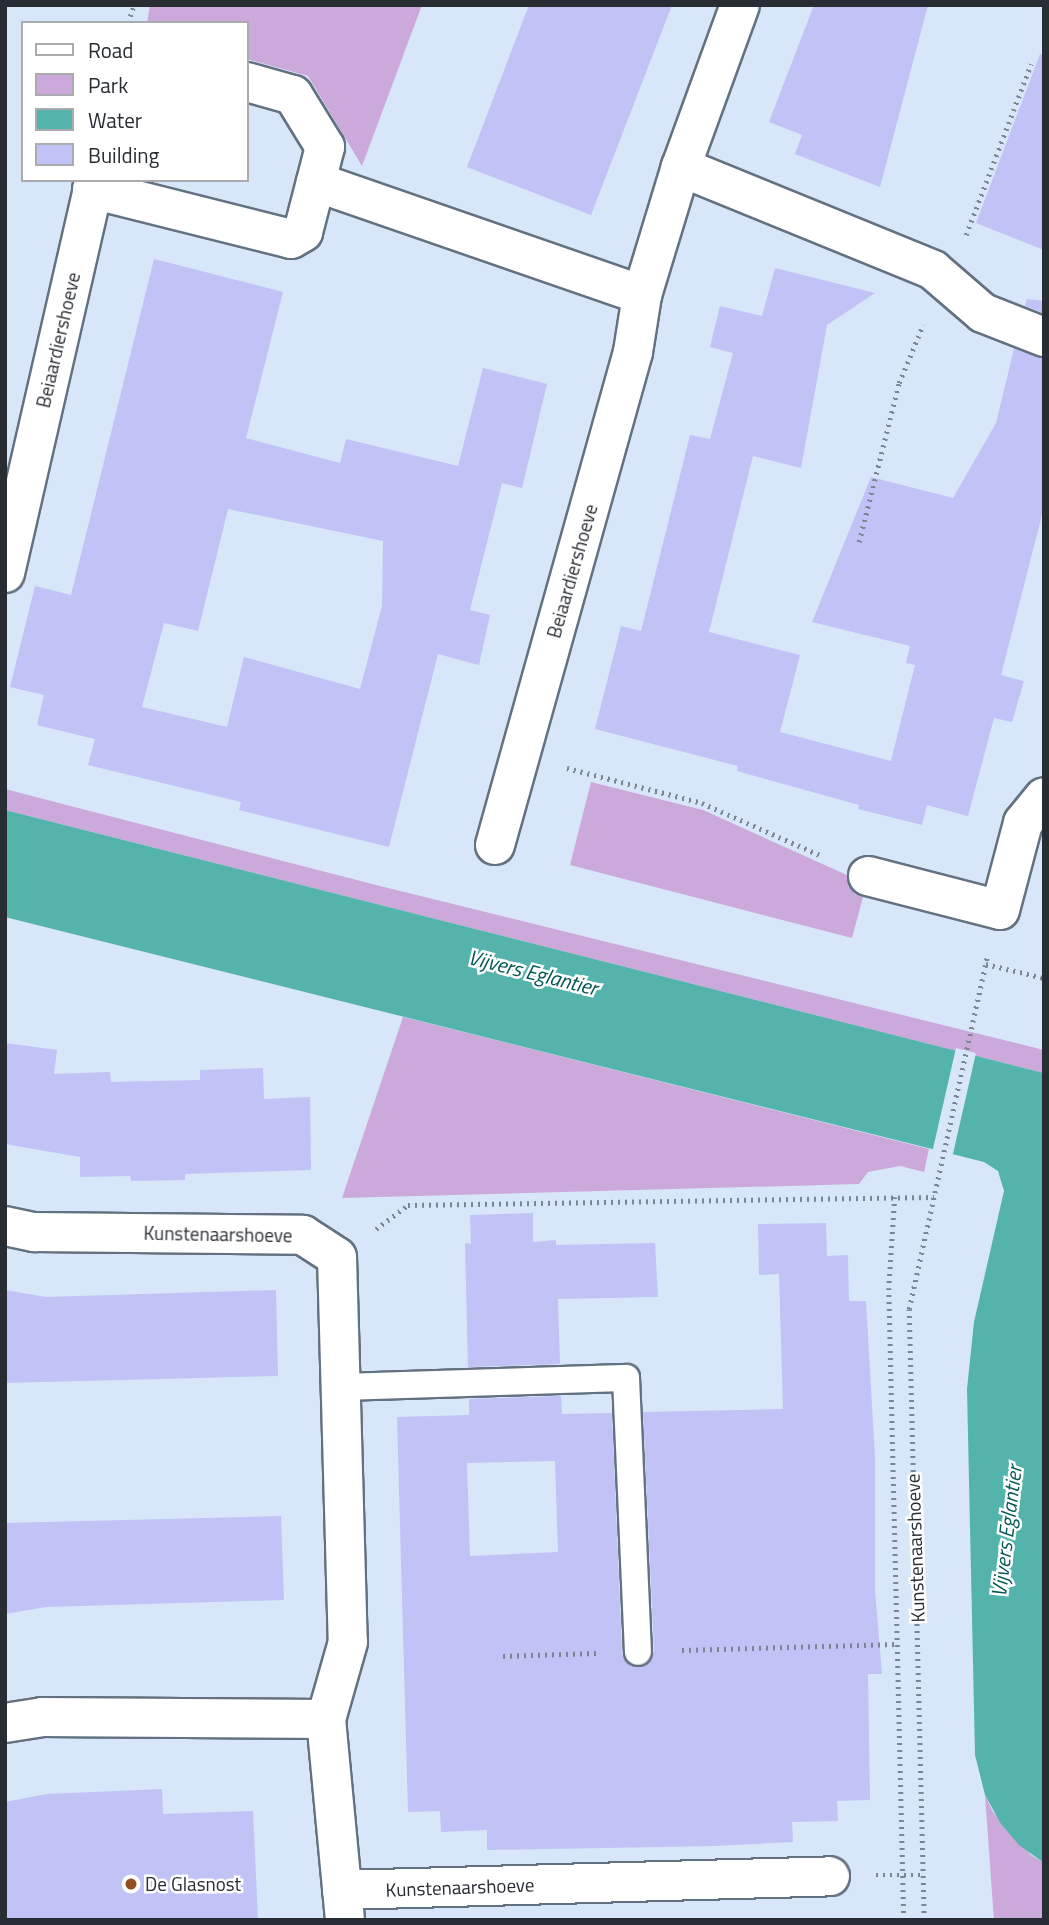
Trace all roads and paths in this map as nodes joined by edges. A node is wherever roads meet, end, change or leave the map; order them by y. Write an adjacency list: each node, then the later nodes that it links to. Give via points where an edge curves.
1 (740, 5): 3 (street, Beiaardiershoeve)
2 (248, 82): 4 (street, Beiaardiershoeve, via 293,95 325,147)
3 (681, 167): 6 (street, Beiaardiershoeve); 7 (street, via 933,270 983,313)
4 (316, 182): 5 (street, Beiaardiershoeve, via 303,232 291,239); 6 (street)
5 (93, 185): 8 (street, Beiaardiershoeve)
6 (642, 295): 9 (street, Beiaardiershoeve, via 633,352)
7 (1044, 337)
8 (5, 573)
9 (521, 757): 11 (street, Beiaardiershoeve); 12 (path, via 702,803)
10 (1044, 797): 12 (street, via 1023,823 1000,909)
11 (495, 845)
12 (868, 876)
13 (986, 964): 15 (path)
14 (984, 972): 17 (path, Kunstenaarshoeve)
15 (1044, 978)
16 (895, 1197): 17 (path); 19 (path, via 408,1205); 21 (path, via 889,1288)
17 (934, 1197): 29 (path, Kunstenaarshoeve, via 909,1309)
18 (5, 1226): 19 (street, Kunstenaarshoeve, via 34,1232 303,1235)
19 (337, 1257): 20 (street, Kunstenaarshoeve)
20 (340, 1387): 22 (lane, via 626,1378); 24 (street, Kunstenaarshoeve, via 348,1642)
21 (898, 1644): 22 (path); 28 (path)
22 (638, 1652): 23 (path)
23 (503, 1656)
24 (327, 1719): 25 (street, via 42,1717); 27 (street, Kunstenaarshoeve)
25 (5, 1723)
26 (830, 1876): 27 (street, Kunstenaarshoeve)
27 (343, 1905)
28 (904, 1920)
29 (925, 1920)

